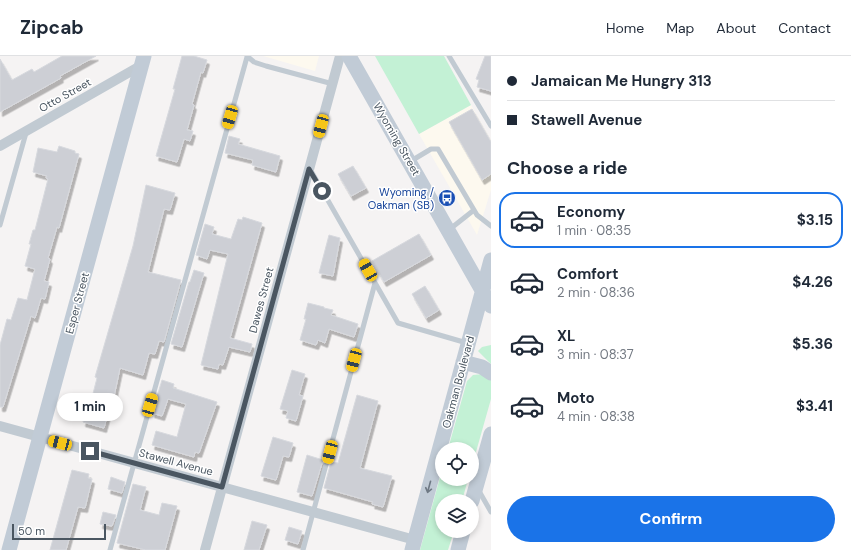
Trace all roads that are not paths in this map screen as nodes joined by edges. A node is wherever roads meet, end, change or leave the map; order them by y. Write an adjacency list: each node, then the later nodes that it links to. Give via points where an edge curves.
1 (247, 56): 6 (lane, via 254,62 266,66); 26 (lane)
2 (340, 56): 6 (street, Dawes Street)
3 (350, 56): 10 (street, Wyoming Street)
4 (449, 56): 7 (lane)
5 (143, 60): 8 (street, Otto Street); 25 (street, Esper Street)
6 (333, 84): 11 (street, Dawes Street)
7 (491, 126)
8 (26, 130): 9 (street, Otto Street); 13 (lane)
9 (0, 146)
10 (409, 162): 12 (lane, via 431,149 438,149); 15 (street, Wyoming Street)
11 (309, 169): 17 (lane); 29 (street, Dawes Street)
12 (474, 210): 14 (lane); 15 (lane)
13 (0, 225)
14 (491, 226)
15 (448, 231): 18 (street, Wyoming Street)
16 (491, 260): 18 (street, Oakman Boulevard)
17 (375, 283): 20 (lane, via 398,323); 31 (lane)
18 (483, 291): 19 (street, Wyoming Street); 20 (street, Oakman Boulevard)
19 (491, 306)
20 (468, 343): 21 (street, Oakman Boulevard)
21 (463, 362): 22 (street, via 482,367); 34 (street, Oakman Boulevard, one-way to 34)
22 (491, 373)
23 (0, 426): 25 (street, Stawell Avenue)
24 (491, 434): 27 (street)
25 (40, 437): 26 (street, Stawell Avenue); 35 (street, Esper Street)
26 (134, 463): 29 (street, Stawell Avenue); 36 (lane)
27 (479, 476)
28 (476, 486): 30 (street); 32 (lane)
29 (222, 487): 31 (street, Stawell Avenue); 37 (street, Dawes Street)
30 (474, 494)
31 (314, 512): 34 (street, Stawell Avenue); 38 (lane)
32 (491, 512)
33 (461, 538): 39 (street)
34 (414, 545)
35 (9, 550)
36 (110, 550)
37 (205, 550)
38 (303, 550)
39 (458, 550)

